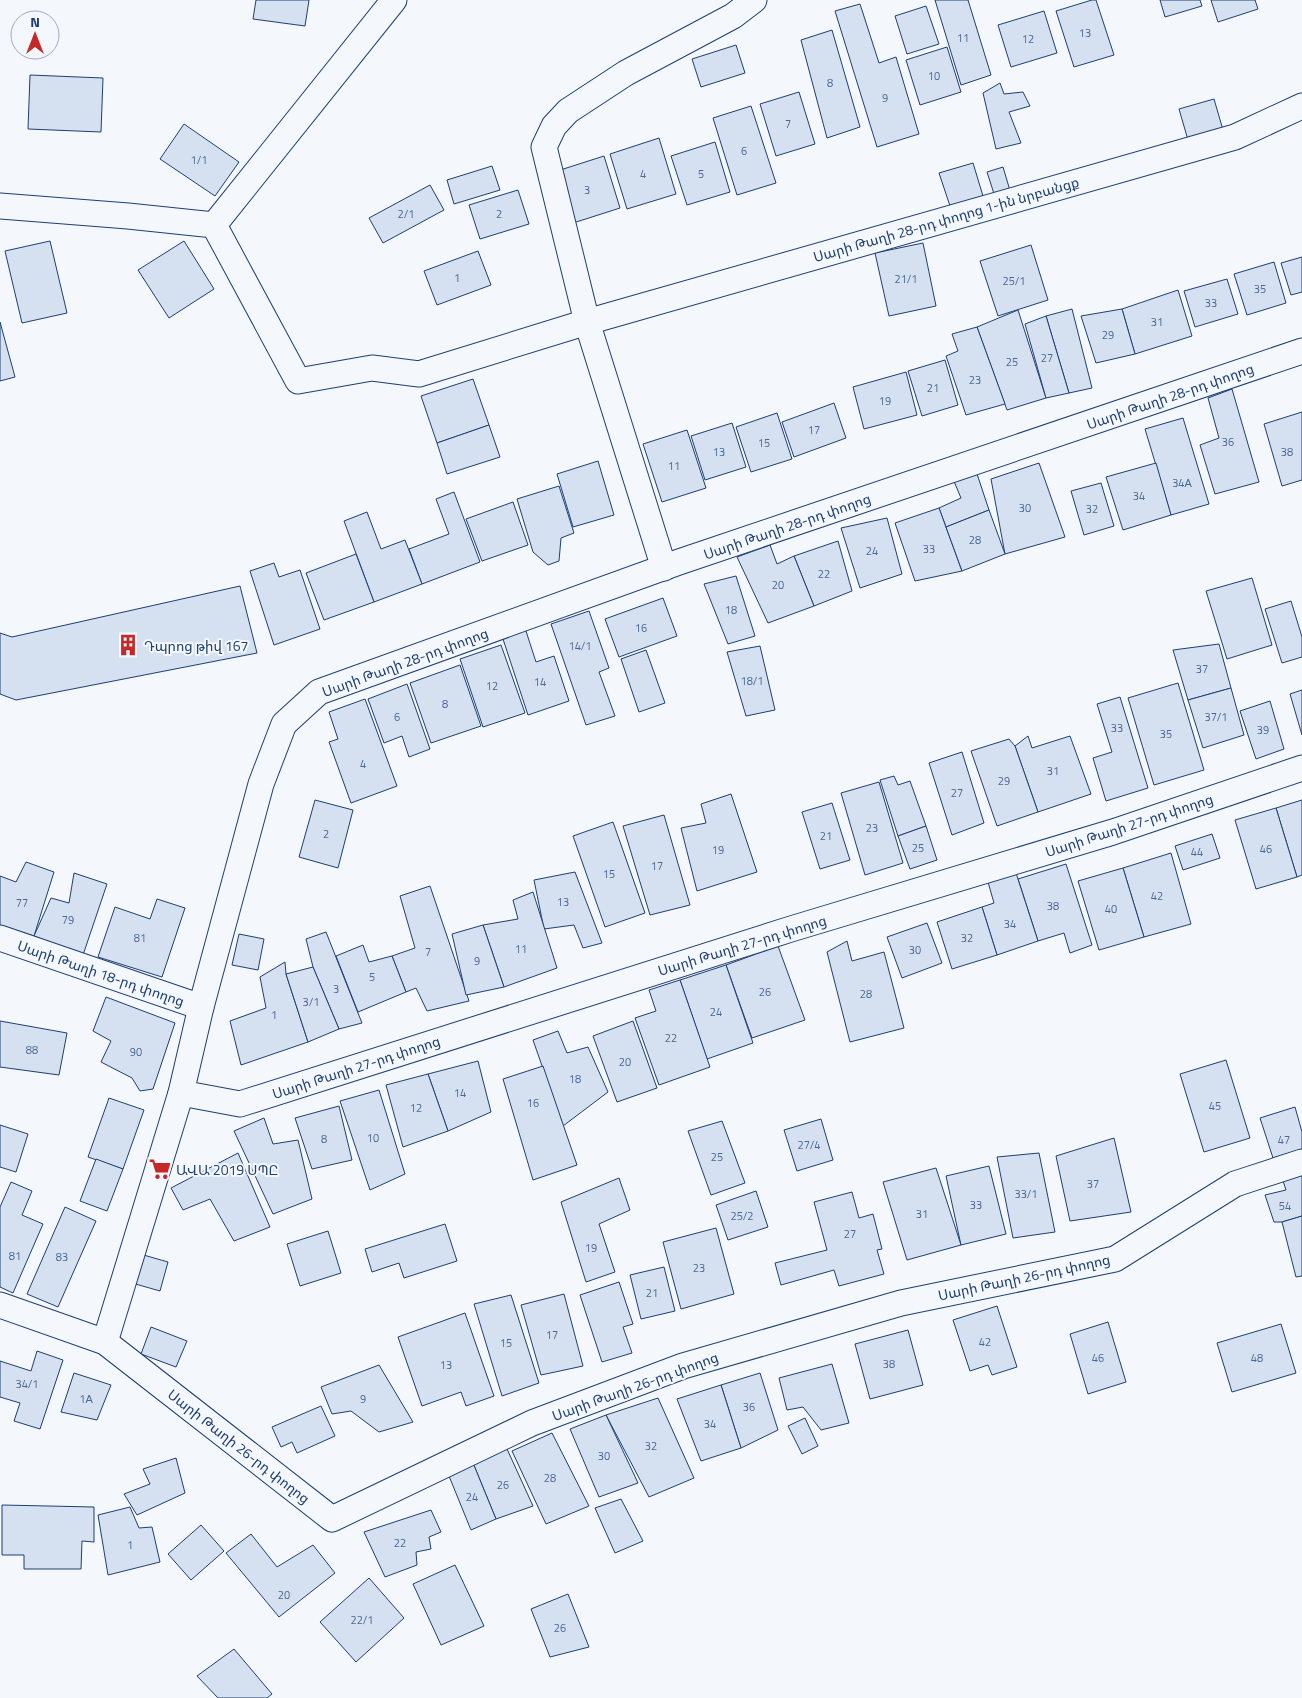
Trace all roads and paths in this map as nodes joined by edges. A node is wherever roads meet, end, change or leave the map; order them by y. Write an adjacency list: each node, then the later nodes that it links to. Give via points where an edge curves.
1 (394, 0): 5 (street)
2 (754, 0): 6 (street, via 733,16 626,73 568,111 554,126 544,147)
3 (1302, 106): 6 (street, Սարի Թաղի 28-րդ փողոց 1-ին նրբանցք, via 1235,137)
4 (0, 206): 5 (street)
5 (214, 225): 6 (street, Սարի Թաղի 28-րդ փողոց 1-ին նրբանցք, via 298,381 372,368 419,374)
6 (587, 322): 8 (street)
7 (1302, 351): 8 (street, Սարի Թաղի 28-րդ փողոց)
8 (664, 568): 11 (street, Սարի Թաղի 28-րդ փողոց, via 319,692 284,724 261,784)
9 (1302, 768): 12 (street, Սարի Թաղի 27-րդ փողոց, via 1113,832 791,929 240,1104)
10 (0, 938): 11 (street, Սարի Թաղի 18-րդ փողոց)
11 (201, 1007): 12 (street)
12 (181, 1092): 15 (street)
13 (1302, 1162): 15 (street, Սարի Թաղի 26-րդ փողոց, via 1235,1184 1115,1259 901,1303 683,1366 532,1423 332,1520)
14 (0, 1305): 15 (street)
15 (105, 1342)

